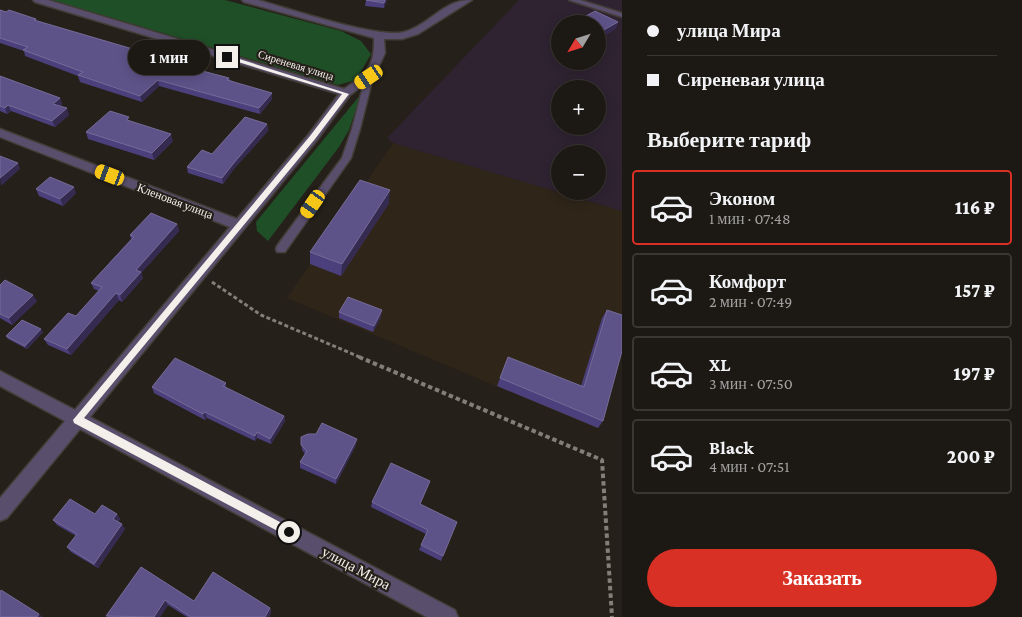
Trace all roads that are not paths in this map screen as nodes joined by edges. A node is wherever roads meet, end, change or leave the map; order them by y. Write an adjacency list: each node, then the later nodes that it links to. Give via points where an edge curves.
1 (38, 0): 8 (street, Сиреневая улица)
2 (247, 0): 6 (street)
3 (467, 0): 6 (street, via 414,32 402,36)
4 (572, 0): 5 (lane)
5 (622, 15)
6 (379, 36): 7 (street, via 380,53)
7 (369, 77): 8 (street); 11 (lane, via 346,158)
8 (346, 94): 10 (street)
9 (0, 133): 10 (street, Кленовая улица)
10 (238, 225): 13 (street)
11 (281, 249)
12 (0, 378): 13 (street, улица Мира)
13 (77, 420): 14 (street); 15 (street, улица Мира)
14 (0, 512)
15 (448, 617)

